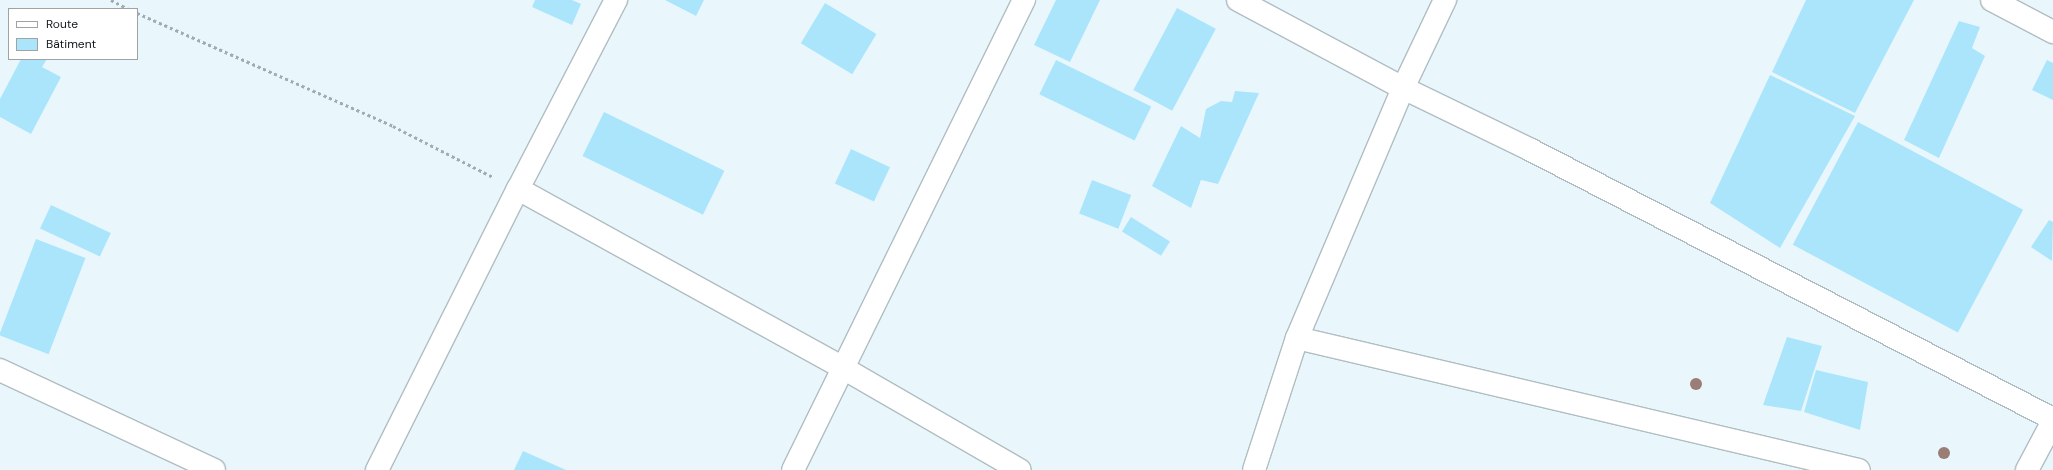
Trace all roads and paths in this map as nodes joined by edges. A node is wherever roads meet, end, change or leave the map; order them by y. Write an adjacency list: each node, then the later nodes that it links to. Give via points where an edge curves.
1 (111, 0): 7 (path)
2 (616, 0): 11 (street)
3 (1024, 0): 13 (street)
4 (1238, 0): 10 (street)
5 (1445, 0): 10 (street)
6 (1992, 0): 9 (street)
7 (127, 8)
8 (138, 13): 11 (path, via 393,126)
9 (2053, 32)
10 (1403, 88): 12 (street); 15 (street, via 1530,150)
11 (518, 189): 13 (street); 18 (street)
12 (1297, 338): 20 (street); 21 (street)
13 (843, 368): 16 (street); 19 (street)
14 (0, 370): 17 (street)
15 (2053, 420): 22 (street)
16 (1008, 468)
17 (214, 470)
18 (377, 470)
19 (793, 470)
20 (1254, 470)
21 (1859, 470)
22 (2027, 470)

